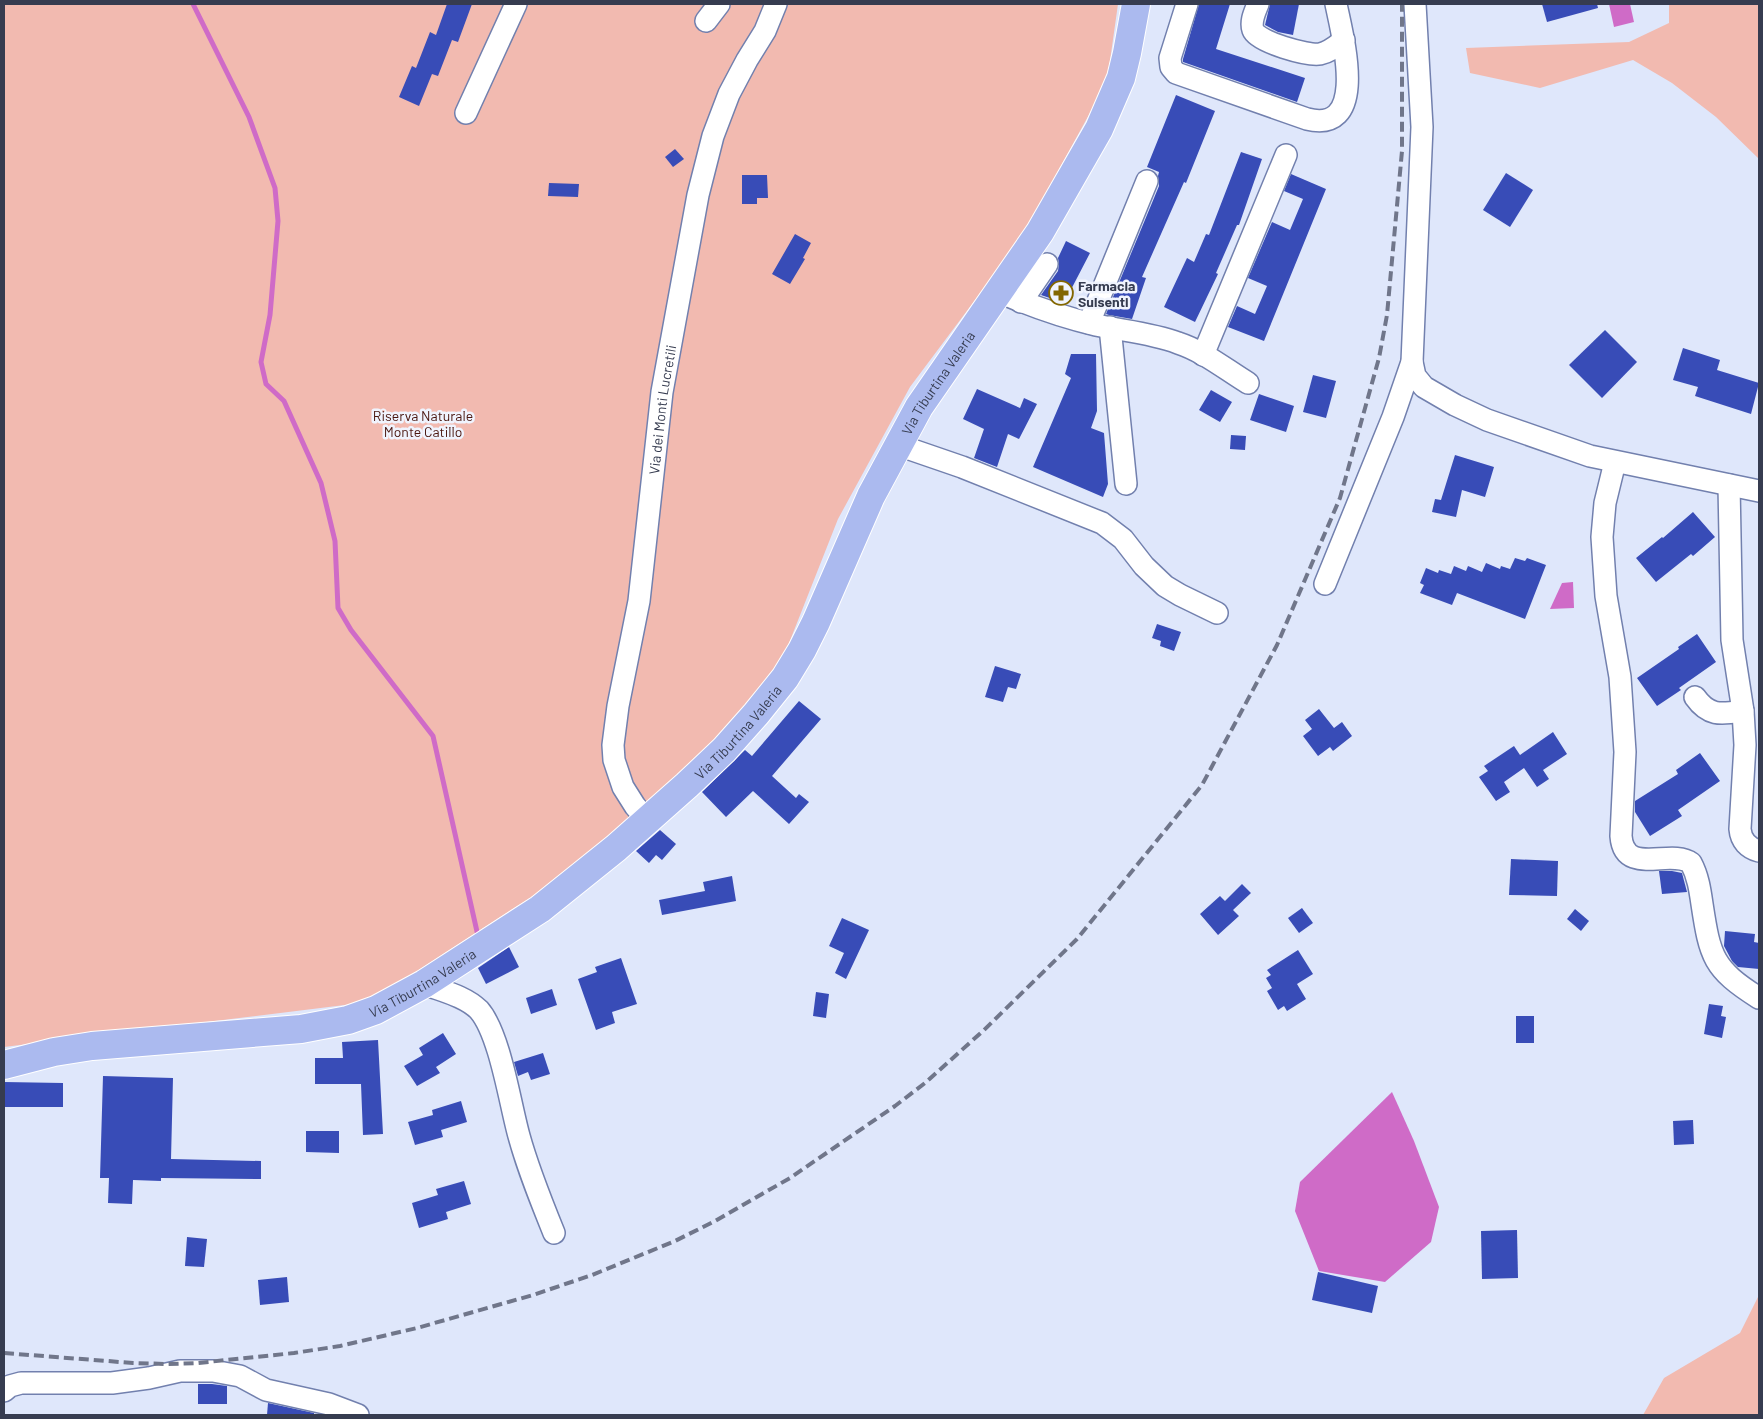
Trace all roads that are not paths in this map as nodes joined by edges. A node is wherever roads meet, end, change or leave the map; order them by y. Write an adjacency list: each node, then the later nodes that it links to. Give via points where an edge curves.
1 (516, 4): 11 (street)
2 (720, 4): 9 (street)
3 (776, 4): 31 (street, Via dei Monti Lucretili, via 765,31 729,94 713,136 696,205 662,392 638,606 613,745 614,760 624,787)
4 (1136, 4): 15 (main road, Via Tiburtina Valeria, via 1121,78 1104,118 1040,232)
5 (1187, 4): 10 (street, via 1170,58 1176,74 1313,120 1330,119 1342,105 1348,81)
6 (1258, 4): 10 (street, via 1252,27 1264,40 1318,54)
7 (1336, 4): 10 (street)
8 (1415, 4): 19 (street, via 1422,127)
9 (706, 21)
10 (1344, 40)
11 (466, 113)
12 (1286, 155): 18 (street)
13 (1147, 182): 16 (street)
14 (1047, 264): 15 (street)
15 (1010, 297): 16 (street); 21 (main road, Via Tiburtina Valeria, via 919,407)
16 (1089, 323): 17 (street)
17 (1110, 328): 18 (street, via 1166,338); 23 (street)
18 (1203, 355): 20 (street)
19 (1412, 362): 22 (street, via 1415,376 1421,384 1461,408 1576,452); 26 (street)
20 (1248, 382)
21 (898, 445): 27 (street, via 1102,523 1123,539 1165,586); 31 (main road, Via Tiburtina Valeria, via 861,517 810,635 785,678 736,736)
22 (1615, 462): 24 (street); 34 (street, via 1605,503 1602,537 1606,596 1620,677 1625,752 1622,846 1633,857 1683,859 1691,863 1714,955 1723,971)
23 (1126, 484)
24 (1729, 485): 25 (street); 29 (street, via 1732,640)
25 (1759, 491)
26 (1325, 584)
27 (1217, 614)
28 (1695, 698): 29 (street, via 1710,712)
29 (1743, 711): 30 (street)
30 (1752, 741): 32 (street, via 1741,834 1746,844)
31 (648, 821): 33 (main road, Via Tiburtina Valeria, via 540,909)
32 (1759, 852)
33 (424, 984): 35 (main road, Via Tiburtina Valeria, via 376,1010 332,1024 270,1033 100,1045 54,1052); 36 (street, via 465,1000 484,1017 498,1051 525,1157)
34 (1759, 998)
35 (4, 1066)
36 (554, 1233)
37 (4, 1391): 38 (street, via 16,1384 112,1383 204,1370 240,1376 266,1390 329,1404)
38 (358, 1415)

